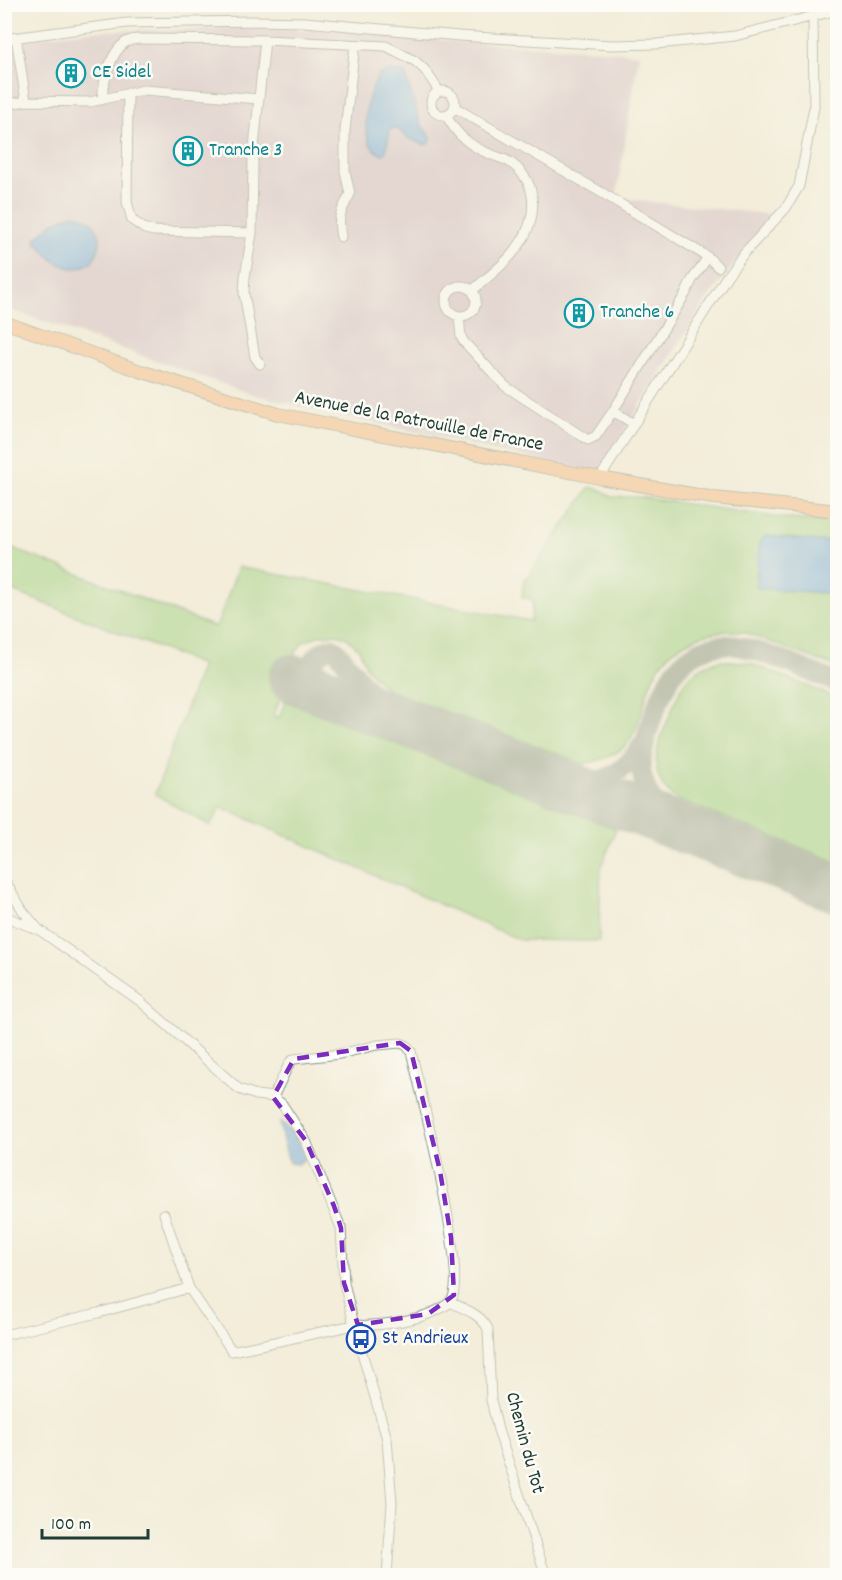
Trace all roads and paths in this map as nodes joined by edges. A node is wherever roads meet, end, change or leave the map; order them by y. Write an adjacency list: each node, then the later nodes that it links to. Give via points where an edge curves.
1 (837, 10): 2 (street)
2 (813, 16): 3 (street, via 735,36 657,44 600,44 246,21 127,23); 24 (street, via 814,107 796,194 727,276)
3 (16, 38): 4 (street); 11 (street)
4 (4, 39)
5 (265, 40): 6 (street); 9 (street); 10 (street, via 131,40 114,56)
6 (355, 45): 7 (street, via 386,46 404,54 425,70); 16 (street, via 345,130 345,171 350,194 339,214)
7 (439, 91): 13 (street, via 450,93); 14 (street, via 431,105 436,113)
8 (128, 93): 9 (street, via 144,90); 10 (street); 15 (street, via 127,202 132,220 154,231)
9 (259, 99): 15 (street)
10 (102, 100): 11 (street)
11 (26, 101): 12 (street)
12 (4, 105)
13 (454, 106): 14 (street); 17 (street)
14 (446, 115): 19 (street, via 462,139 516,167 529,184 534,203 527,229 513,254)
15 (252, 233): 22 (street, via 244,293 255,357)
16 (341, 237)
17 (708, 257): 18 (street); 23 (street)
18 (718, 267)
19 (472, 291): 20 (street, via 475,308); 20 (street, via 458,287 448,296 448,309)
20 (459, 316): 23 (street, via 464,342 505,386 584,438 596,436)
21 (4, 322): 25 (main road, Avenue de la Patrouille de France, via 140,371 278,414)
22 (260, 364)
23 (613, 411): 24 (street)
24 (634, 424): 25 (street)
25 (600, 478): 26 (main road, Avenue de la Patrouille de France, via 714,498)
26 (837, 511)
27 (4, 879): 29 (street)
28 (4, 916): 29 (street)
29 (39, 929): 30 (street, via 140,1001 239,1089)
30 (273, 1097): 33 (street, via 294,1059 399,1042 406,1045 411,1051 437,1160 451,1238 456,1283); 34 (street, via 306,1141 334,1206 341,1227 344,1283)
31 (164, 1214): 32 (street)
32 (189, 1288): 34 (street, via 232,1351); 35 (street)
33 (450, 1302): 34 (street, via 400,1322); 37 (street, Chemin du Tot, via 484,1321 488,1329 491,1400 498,1430)
34 (354, 1325): 36 (street, via 387,1439 392,1503)
35 (4, 1335)
36 (387, 1575)
37 (546, 1575)

